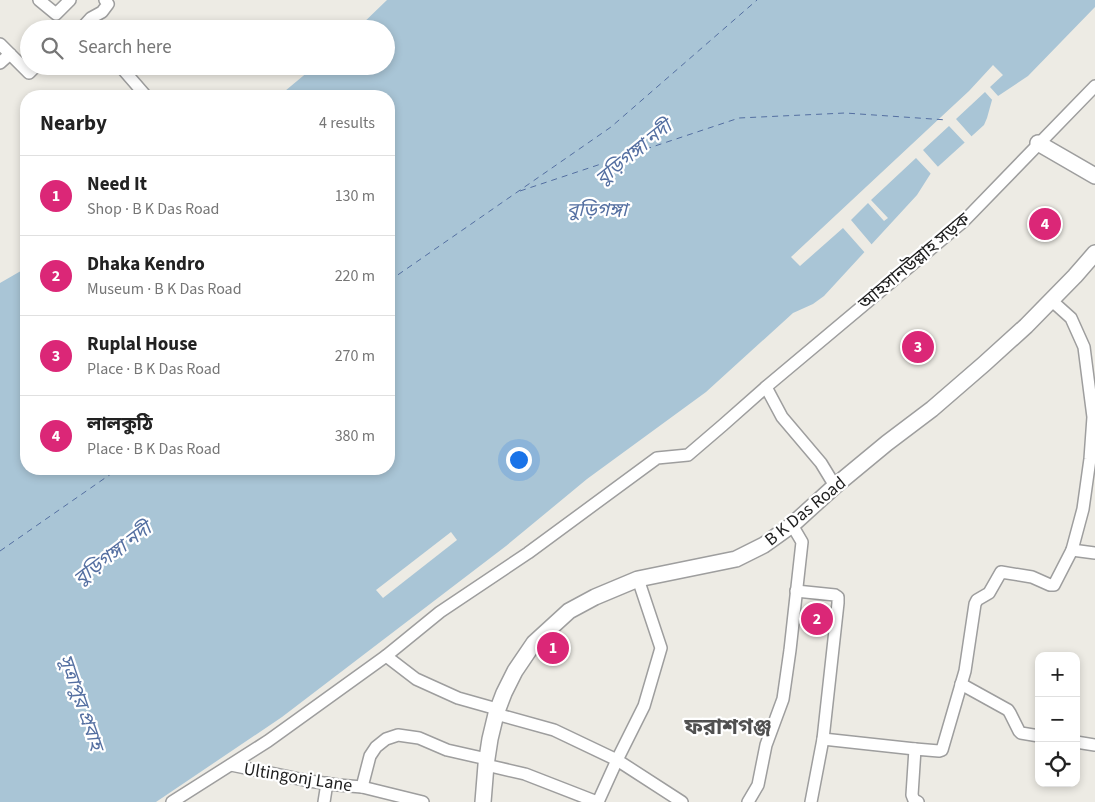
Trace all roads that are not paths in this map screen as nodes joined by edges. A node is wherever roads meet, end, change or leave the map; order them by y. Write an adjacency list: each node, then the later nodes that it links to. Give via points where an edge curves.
1 (39, 0): 2 (street, via 56,14)
2 (70, 0)
3 (105, 0): 4 (street, via 108,4 102,12)
4 (90, 20)
5 (0, 44): 6 (street)
6 (10, 54): 7 (street); 8 (street)
7 (20, 61)
8 (0, 63)
9 (125, 75): 11 (street)
10 (1095, 86): 12 (street, আহসানউল্লাহ সড়ক)
11 (140, 90)
12 (1038, 143): 13 (street); 16 (street, আহসানউল্লাহ সড়ক, via 964,221)
13 (1095, 176)
14 (1095, 253): 15 (street, B K Das Road)
15 (1051, 300): 17 (street, via 1071,318 1084,347); 18 (street, B K Das Road, via 932,409)
16 (766, 386): 18 (street, via 782,417 821,463); 24 (street, আহসানউল্লাহ সড়ক, via 688,455 657,458 528,553 440,612)
17 (1094, 417): 20 (street, via 1087,486)
18 (835, 486): 19 (street, B K Das Road)
19 (792, 525): 22 (street, B K Das Road, via 736,560); 23 (street, via 802,542)
20 (1072, 550): 21 (street); 25 (street, via 1054,585 1032,577 1001,572 989,593 977,600)
21 (1095, 553)
22 (638, 579): 26 (street, B K Das Road, via 570,611 534,643 515,671); 32 (street, via 661,648 644,706)
23 (796, 591): 28 (street, via 838,597); 43 (street, via 784,699 766,745 758,785)
24 (386, 656): 26 (street, via 416,679); 34 (street, আহসানউল্লাহ সড়ক)
25 (961, 684): 27 (street, via 1008,710 1021,733); 31 (street, via 942,750)
26 (496, 712): 32 (street, via 554,730); 33 (street, B K Das Road)
27 (1035, 735)
28 (823, 738): 31 (street); 44 (street)
29 (1080, 743): 30 (street)
30 (1095, 745)
31 (915, 749): 45 (street, via 912,795)
32 (617, 760): 41 (street); 42 (street)
33 (487, 762): 36 (street, via 419,738 398,735 376,747 370,756); 40 (street, B K Das Road); 41 (street)
34 (231, 766): 35 (street, Ultingonj Lane); 37 (street, আহসানউল্লাহ সড়ক)
35 (327, 783): 36 (street, Ultingonj Lane); 38 (street)
36 (362, 787): 39 (street, Ultingonj Lane)
37 (172, 802)
38 (324, 802)
39 (424, 802)
40 (483, 802)
41 (597, 802)
42 (682, 802)
43 (748, 802)
44 (811, 802)
45 (918, 802)

